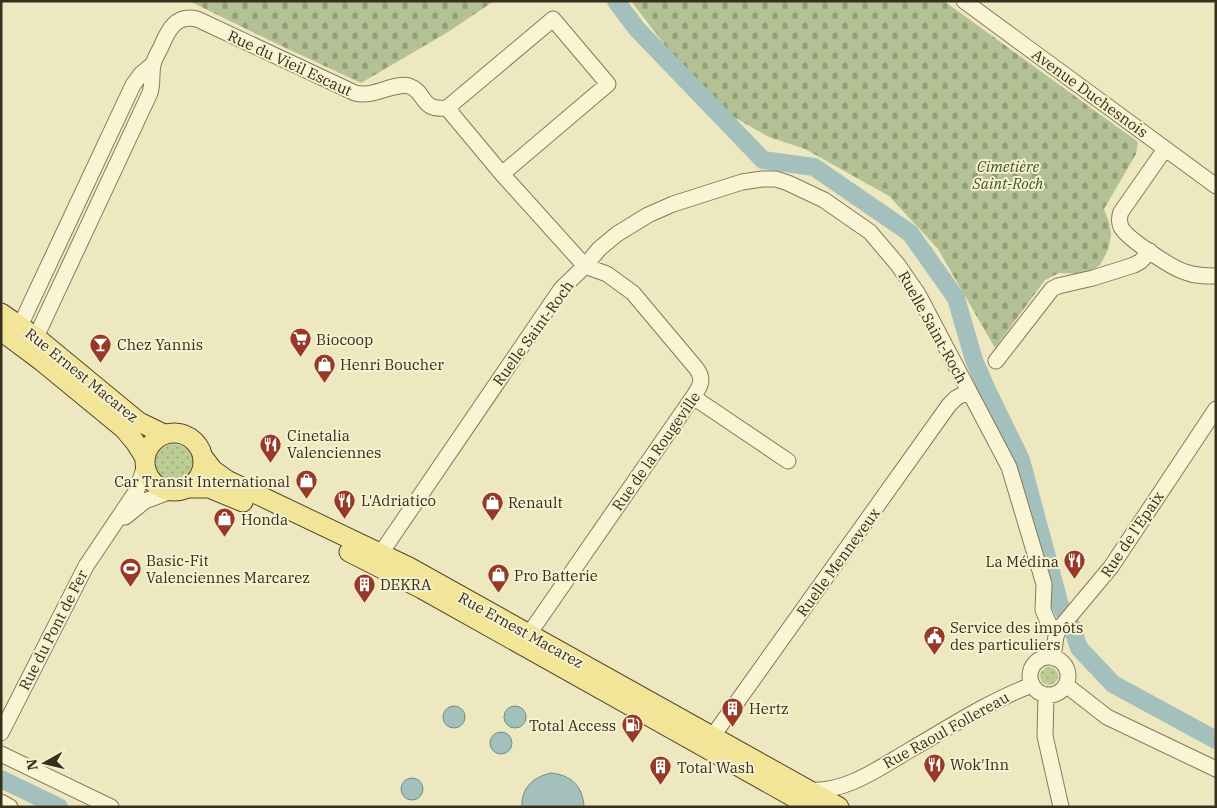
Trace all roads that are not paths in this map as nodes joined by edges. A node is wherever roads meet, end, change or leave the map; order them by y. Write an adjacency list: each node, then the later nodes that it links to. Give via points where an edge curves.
1 (964, 1): 4 (street, Avenue Duchesnois)
2 (153, 64): 3 (street, Rue du Vieil Escaut, via 173,24 194,18 355,94 408,86 430,107); 7 (street, Rue du Vieil Escaut, via 133,84); 9 (street, Rue du Vieil Escaut, via 150,93)
3 (447, 108): 5 (street); 5 (street, via 553,19 584,55 608,84)
4 (1165, 148): 6 (street, Avenue Duchesnois); 8 (street, via 1119,218 1123,230)
5 (502, 174): 10 (street)
6 (1216, 186)
7 (56, 249): 9 (street); 13 (street, Rue du Vieil Escaut)
8 (1150, 251): 11 (street, via 1176,269); 16 (street, via 1134,265 1052,289)
9 (73, 257): 15 (street, Rue du Vieil Escaut)
10 (585, 266): 17 (street, Ruelle Saint-Roch, via 617,234 668,206 750,180 788,183 824,200 874,237 918,294); 18 (street, Rue de la Rougeville, via 607,274 637,297 701,374 702,381); 26 (street, Ruelle Saint-Roch, via 562,289)
11 (1216, 276)
12 (1, 313): 13 (main road, Rue Ernest Macarez)
13 (20, 326): 15 (main road, Rue Ernest Macarez)
14 (1, 331): 23 (main road, Rue Ernest Macarez, via 124,430 136,442)
15 (36, 338): 20 (main road, Rue Ernest Macarez, via 145,426)
16 (996, 361)
17 (969, 391): 27 (street, Ruelle Saint-Roch, via 1012,473 1044,584 1043,610 1049,624); 34 (street, Ruelle Menneveux, via 949,405)
18 (693, 398): 22 (street); 28 (street, Rue de la Rougeville)
19 (1216, 410): 27 (street, Rue de l'Epaix, via 1112,567)
20 (164, 434): 21 (main road, Rue Ernest Macarez, via 177,432 188,436 198,445); 23 (main road, via 151,443)
21 (203, 457): 24 (main road, via 201,474 195,482); 26 (main road, Rue Ernest Macarez, via 227,480)
22 (788, 461)
23 (145, 462): 24 (main road, Rue Ernest Macarez, via 154,482 162,488); 25 (street, Rue du Pont de Fer, via 137,490)
24 (179, 489): 25 (street, Rue du Pont de Fer, via 145,501); 38 (main road, Rue Ernest Macarez, via 209,488 226,494 406,580)
25 (111, 530): 33 (street, Rue du Pont de Fer, via 86,566)
26 (381, 553): 28 (main road, Rue Ernest Macarez)
27 (1060, 628): 29 (street, Rue de l'Epaix)
28 (529, 634): 34 (main road, Rue Ernest Macarez)
29 (1053, 658): 30 (street, via 1043,659 1034,665 1030,674); 31 (street, via 1066,667)
30 (1032, 685): 32 (street); 37 (street, Rue Raoul Follereau, via 996,701)
31 (1066, 685): 32 (street, via 1059,693); 36 (street, via 1107,717)
32 (1046, 695): 44 (street, via 1045,736)
33 (1, 733)
34 (712, 737): 38 (main road, Rue Ernest Macarez)
35 (1, 754): 41 (street)
36 (1216, 769)
37 (861, 778): 38 (street, Rue Raoul Follereau, via 822,790); 43 (street, Rue Raoul Follereau, via 848,792)
38 (810, 798): 42 (main road, Rue Ernest Macarez)
39 (1, 802): 40 (street)
40 (10, 807)
41 (111, 807)
42 (839, 807)
43 (848, 807)
44 (1061, 807)

